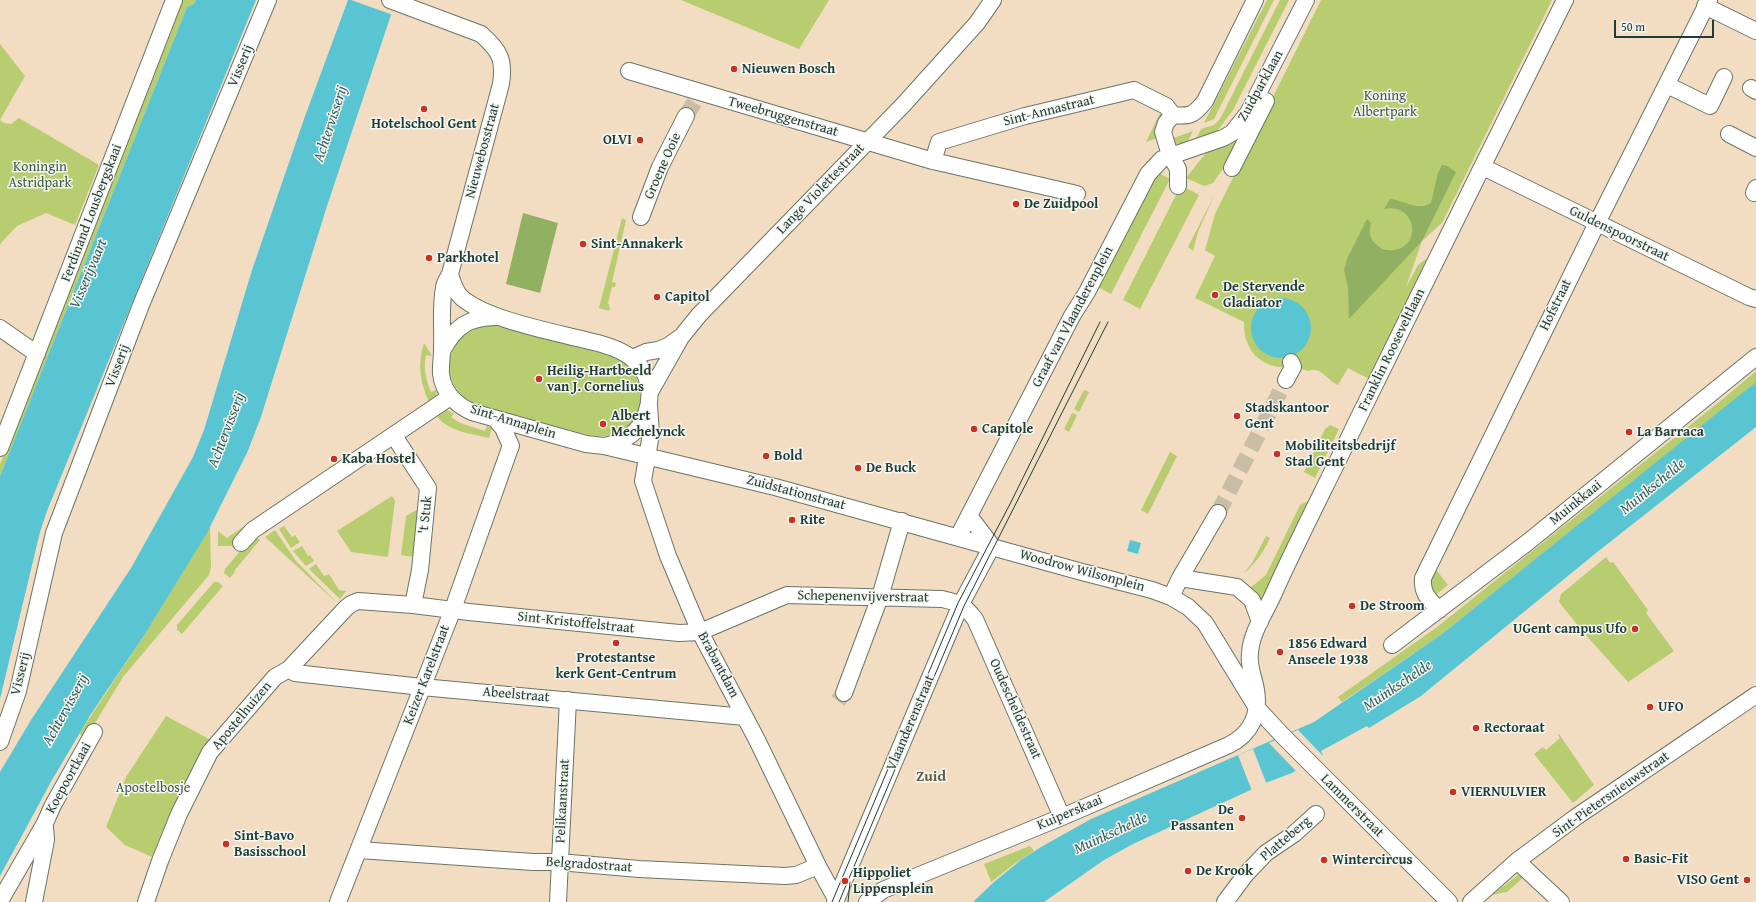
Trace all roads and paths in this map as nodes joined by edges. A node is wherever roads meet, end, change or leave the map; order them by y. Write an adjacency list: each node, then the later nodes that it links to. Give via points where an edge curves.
1 (174, 0): 33 (street, Ferdinand Lousbergskaai)
2 (268, 0): 71 (street, Visserij, via 141,305 54,533 18,691)
3 (993, 0): 17 (street, Lange Violettestraat, via 977,23)
4 (1255, 0): 14 (street, via 1198,110 1188,116)
5 (1306, 0): 10 (street, Zuidparklaan)
6 (1565, 0): 21 (street, Franklin Rooseveltlaan)
7 (394, 1): 27 (street, Nieuwebosstraat, via 481,34 490,41 503,64 502,84)
8 (1707, 3): 9 (street); 13 (street, Hofstraat)
9 (1756, 31)
10 (1285, 42): 19 (street, Zuidparklaan, via 1248,113 1232,133); 22 (street, via 1290,53)
11 (629, 71): 17 (street, Tweebruggenstraat)
12 (1724, 77): 13 (street, via 1710,106)
13 (1667, 85): 26 (street, Hofstraat)
14 (1173, 115): 19 (street, via 1163,132); 20 (street, Sint-Annastraat, via 1166,106 1134,90 1025,116 939,142)
15 (686, 116): 25 (street, Groene Ooie, via 660,167)
16 (1729, 134): 18 (street)
17 (868, 141): 20 (street, Tweebruggenstraat); 31 (street, Lange Violettestraat)
18 (1756, 148)
19 (1170, 155): 23 (street, via 1178,169); 48 (street, Graaf van Vlaanderenplein, via 1162,159 1148,174)
20 (933, 161): 24 (street, Tweebruggenstraat)
21 (1482, 167): 26 (street, Guldenspoorstraat); 60 (street, Franklin Rooseveltlaan)
22 (1232, 168)
23 (1178, 186)
24 (1077, 194)
25 (641, 217)
26 (1596, 223): 28 (street, Guldenspoorstraat); 59 (street, Hofstraat, via 1423,578 1422,588)
27 (450, 274): 29 (street, via 454,289 462,298); 32 (street, via 444,286)
28 (1756, 299)
29 (499, 317): 32 (street, via 480,318 466,323 450,335); 35 (street, via 601,344)
30 (0, 328): 33 (street)
31 (682, 336): 35 (street, Lange Violettestraat, via 668,346); 39 (street, Sint-Annaplein)
32 (442, 351): 38 (street, via 441,376)
33 (37, 354): 45 (street, Ferdinand Lousbergskaai)
34 (1756, 357): 59 (street, Muinkkaai, via 1528,542)
35 (633, 358): 39 (street, via 643,369 648,380)
36 (1291, 362): 37 (street, via 1293,367)
37 (1286, 380)
38 (450, 397): 40 (street, Sint-Annaplein, via 472,412); 42 (street)
39 (650, 399): 44 (street, Sint-Annaplein, via 645,418 637,430 616,444); 46 (street, via 651,434)
40 (496, 420): 41 (street, Sint-Annaplein); 43 (street, via 504,428)
41 (538, 431): 43 (street, via 530,433); 44 (street, Sint-Annaplein, via 586,444)
42 (394, 436): 51 (street, via 259,526); 56 (street, 't Stuk, via 428,488 420,570)
43 (511, 446): 58 (street, Keizer Karelstraat)
44 (604, 446): 46 (street, Sint-Annaplein)
45 (0, 448)
46 (648, 456): 49 (street, Zuidstationstraat); 61 (street, Brabantdam, via 643,481 668,556)
47 (1218, 513): 53 (street)
48 (970, 516): 50 (street, Graaf van Vlaanderenplein); 52 (street)
49 (902, 521): 50 (street, Zuidstationstraat); 54 (street)
50 (958, 537): 52 (street, Zuidstationstraat)
51 (241, 543)
52 (992, 546): 55 (street, Woodrow Wilsonplein); 57 (street, Vlaanderenstraat)
53 (1180, 578): 55 (street); 60 (street, via 1237,587 1252,600)
54 (880, 597): 57 (street, Schepenenvijverstraat, via 942,599); 61 (street, Schepenenvijverstraat, via 787,595); 65 (street)
55 (1172, 597): 68 (street, Woodrow Wilsonplein, via 1188,607 1205,623)
56 (413, 604): 58 (street, Apostelhuizen); 63 (street, Apostelhuizen, via 358,601 351,604)
57 (961, 604): 73 (street, Oudescheldestraat, via 975,619); 79 (street, Vlaanderenstraat)
58 (452, 610): 61 (street, Sint-Kristoffelstraat, via 679,633); 64 (street, Keizer Karelstraat)
59 (1439, 610): 62 (street, Muinkkaai)
60 (1260, 622): 68 (street, Franklin Rooseveltlaan, via 1249,654)
61 (700, 632): 69 (street, Brabantdam)
62 (1392, 645)
63 (289, 669): 64 (street, Abeelstraat, via 295,673); 82 (street, Apostelhuizen, via 275,677 210,752 179,814)
64 (422, 687): 67 (street, Abeelstraat); 75 (street, Keizer Karelstraat)
65 (844, 693)
66 (1756, 695): 76 (street, Sint-Pietersnieuwstraat, via 1576,817)
67 (568, 700): 69 (street, Abeelstraat); 77 (street, Pelikaanstraat)
68 (1257, 708): 73 (street, Kuiperskaai, via 1252,724 1240,740); 87 (street, Lammerstraat)
69 (745, 717): 78 (street, Brabantdam)
70 (94, 732): 74 (street, Koepoortkaai)
71 (0, 742)
72 (1316, 814): 86 (street, Platteberg, via 1294,834 1266,853)
73 (1062, 817): 85 (street, Kuiperskaai, via 884,890)
74 (45, 823): 80 (street, Koepoortkaai); 81 (street, Koepoortkaai, via 46,840)
75 (359, 850): 77 (street, Belgradostraat); 83 (street, Keizer Karelstraat)
76 (1518, 861): 88 (street, Sint-Pietersnieuwstraat); 89 (street)
77 (559, 862): 78 (street, Belgradostraat, via 639,869 785,876 796,875); 84 (street, Pelikaanstraat)
78 (818, 866): 79 (street)
79 (836, 900)
80 (0, 901)
81 (34, 902)
82 (146, 902)
83 (338, 902)
84 (558, 902)
85 (867, 902)
86 (1225, 902)
87 (1449, 902)
88 (1471, 902)
89 (1561, 902)

